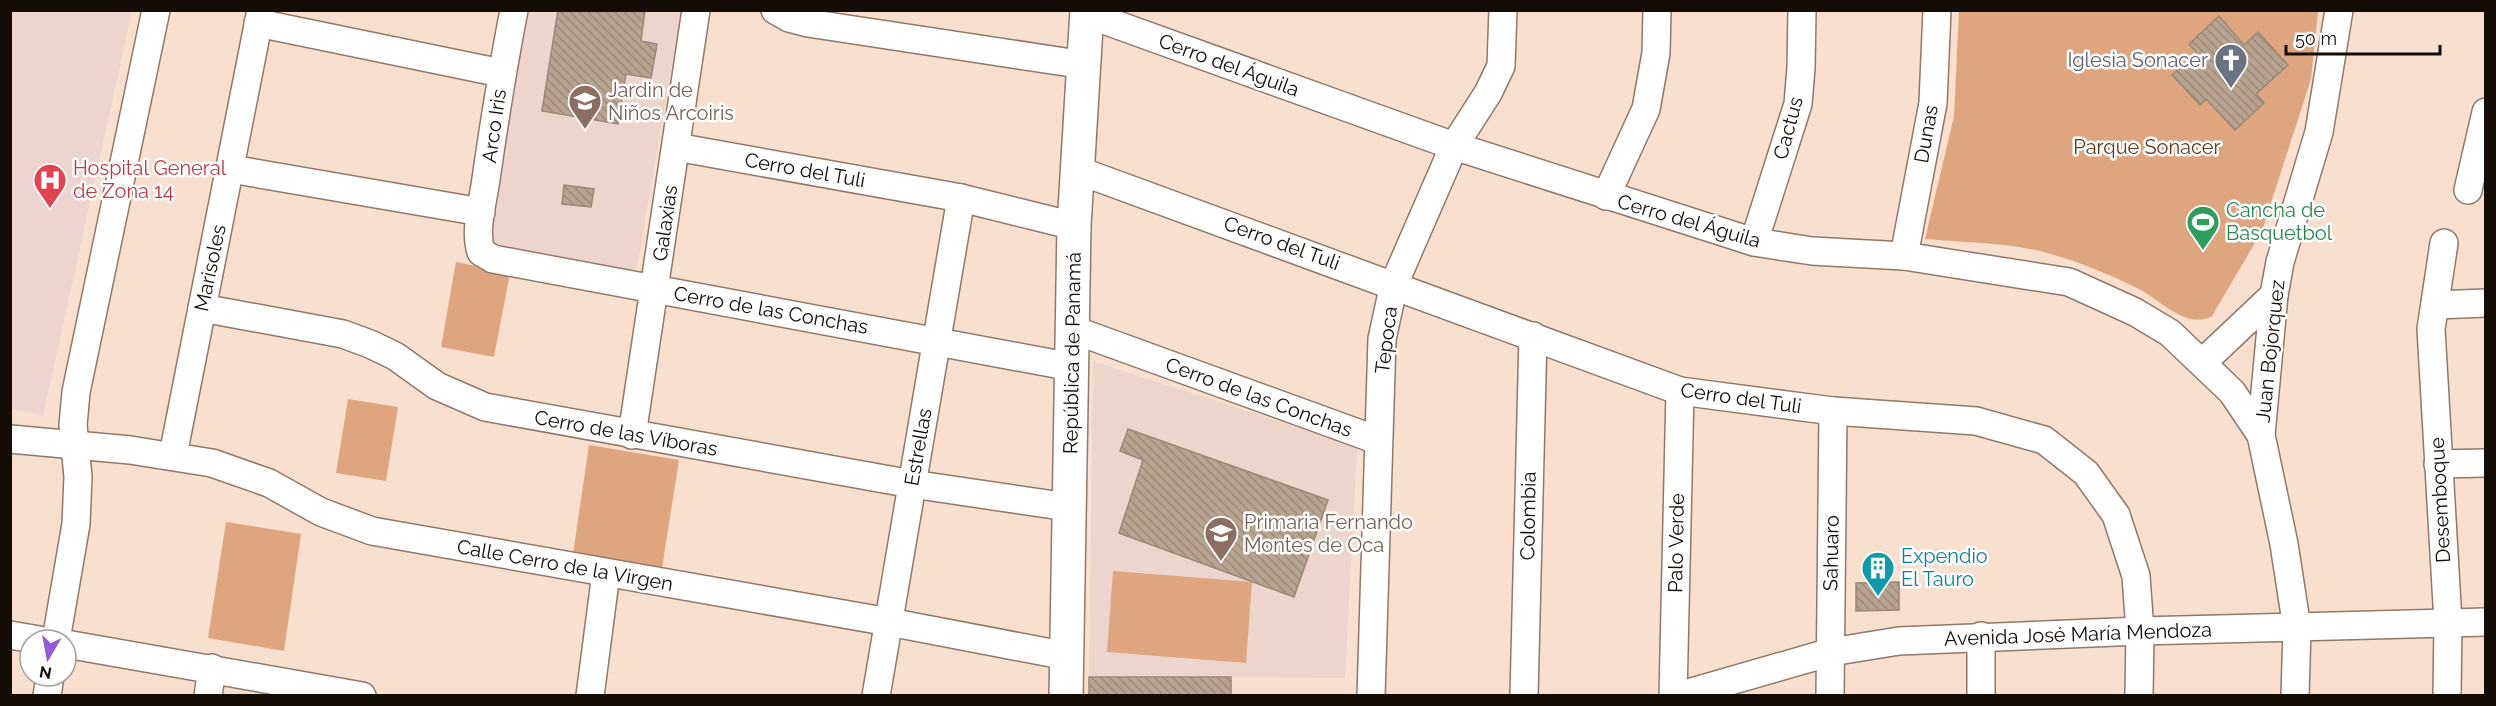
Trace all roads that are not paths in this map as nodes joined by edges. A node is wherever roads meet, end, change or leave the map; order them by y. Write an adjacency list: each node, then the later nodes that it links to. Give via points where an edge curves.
1 (156, 10): 45 (street, via 76,392)
2 (513, 10): 13 (street, Arco Iris)
3 (696, 10): 16 (street, Galaxias)
4 (774, 10): 12 (street, via 808,23)
5 (1503, 10): 15 (street, Tepoca, via 1500,66 1488,93)
6 (1657, 10): 20 (street, via 1656,53 1646,109)
7 (1802, 10): 25 (street, Cactus, via 1797,104)
8 (1936, 10): 27 (street, Dunas, via 1932,103)
9 (2338, 10): 30 (street, Juan Bojorquez, via 2319,132)
10 (1087, 12): 12 (main road, República de Panamá); 15 (street, Cerro del Águila)
11 (259, 17): 13 (street); 17 (street, Marisoles)
12 (1085, 65): 18 (main road, República de Panamá)
13 (501, 73): 22 (street, Arco Iris)
14 (2485, 122): 19 (street)
15 (1454, 146): 20 (street, Cerro del Águila); 28 (street, Tepoca)
16 (676, 147): 21 (street, Cerro del Tuli); 29 (street, Galaxias)
17 (231, 170): 22 (street); 33 (street, Marisoles)
18 (1077, 170): 23 (main road, República de Panamá); 28 (street, Cerro del Tuli)
19 (2468, 190)
20 (1606, 196): 25 (street, Cerro del Águila)
21 (961, 198): 23 (street, Cerro del Tuli); 36 (street, Estrellas)
22 (482, 212): 24 (street, Arco Iris)
23 (1074, 226): 34 (main road, República de Panamá)
24 (478, 242): 29 (street, Cerro de las Conchas, via 481,252 493,259)
25 (1754, 242): 27 (street, Cerro del Águila, via 1812,251)
26 (2444, 243): 32 (street, Desemboque)
27 (1904, 256): 37 (street, Cerro del Águila, via 2069,282 2135,312 2170,333)
28 (1394, 284): 35 (street, Cerro del Tuli); 44 (street, Tepoca, via 1382,339)
29 (656, 289): 36 (street, Cerro de las Conchas); 41 (street, Galaxias)
30 (2274, 294): 37 (street); 42 (street, Juan Bojorquez)
31 (2486, 303): 32 (street)
32 (2435, 305): 48 (street, Desemboque, via 2431,341)
33 (202, 308): 41 (street, Cerro de las Víboras, via 343,334 387,352 437,386 485,407); 46 (street, Marisoles)
34 (1074, 330): 38 (main road, República de Panamá); 44 (street, Cerro de las Conchas)
35 (1533, 336): 39 (street, Cerro del Tuli); 69 (street, Colombia)
36 (936, 340): 38 (street, Cerro de las Conchas); 49 (street, Estrellas)
37 (2203, 362): 42 (street, Cerro del Águila, via 2232,392)
38 (1072, 367): 50 (main road, República de Panamá)
39 (1680, 391): 40 (street, Cerro del Tuli); 70 (street, Palo Verde)
40 (1833, 411): 57 (street, Cerro del Tuli, via 1976,421 2044,440 2085,473 2116,515 2136,576); 60 (street, Sahuaro)
41 (632, 435): 49 (street, Cerro de las Víboras)
42 (2261, 435): 56 (street, Juan Bojorquez)
43 (10, 439): 45 (street, Calle Cerro de la Virgen)
44 (1377, 440): 68 (street, Tepoca)
45 (74, 446): 46 (street, Calle Cerro de la Virgen); 55 (street, via 78,477 76,524)
46 (173, 455): 51 (street, Calle Cerro de la Virgen, via 212,463 269,483 321,512 372,531)
47 (2486, 463): 48 (street)
48 (2438, 464): 53 (street, Desemboque)
49 (912, 484): 50 (street, Cerro de las Víboras); 52 (street, Estrellas)
50 (1068, 507): 61 (main road, República de Panamá)
51 (606, 573): 52 (street, Calle Cerro de la Virgen); 65 (street)
52 (889, 622): 61 (street, Calle Cerro de la Virgen); 66 (street, Estrellas)
53 (2448, 622): 54 (street, Avenida José María Mendoza); 56 (street, Avenida José María Mendoza); 76 (street, Desemboque)
54 (2486, 622)
55 (58, 628)
56 (2297, 628): 57 (street, Avenida José María Mendoza); 75 (street, Juan Bojorquez)
57 (2140, 631): 58 (street, Avenida José María Mendoza); 74 (street, Cerro del Tuli)
58 (1981, 636): 60 (street, Avenida José María Mendoza, via 1899,641); 73 (street)
59 (78, 646): 62 (street)
60 (1831, 652): 71 (street, Avenida José María Mendoza); 72 (street, Sahuaro)
61 (1067, 656): 67 (main road, República de Panamá)
62 (212, 668): 63 (street); 64 (street)
63 (208, 696)
64 (362, 696)
65 (590, 696)
66 (876, 696)
67 (1066, 696)
68 (1371, 696)
69 (1524, 696)
70 (1672, 696)
71 (1678, 696)
72 (1830, 696)
73 (1981, 696)
74 (2139, 696)
75 (2295, 696)
76 (2447, 696)

